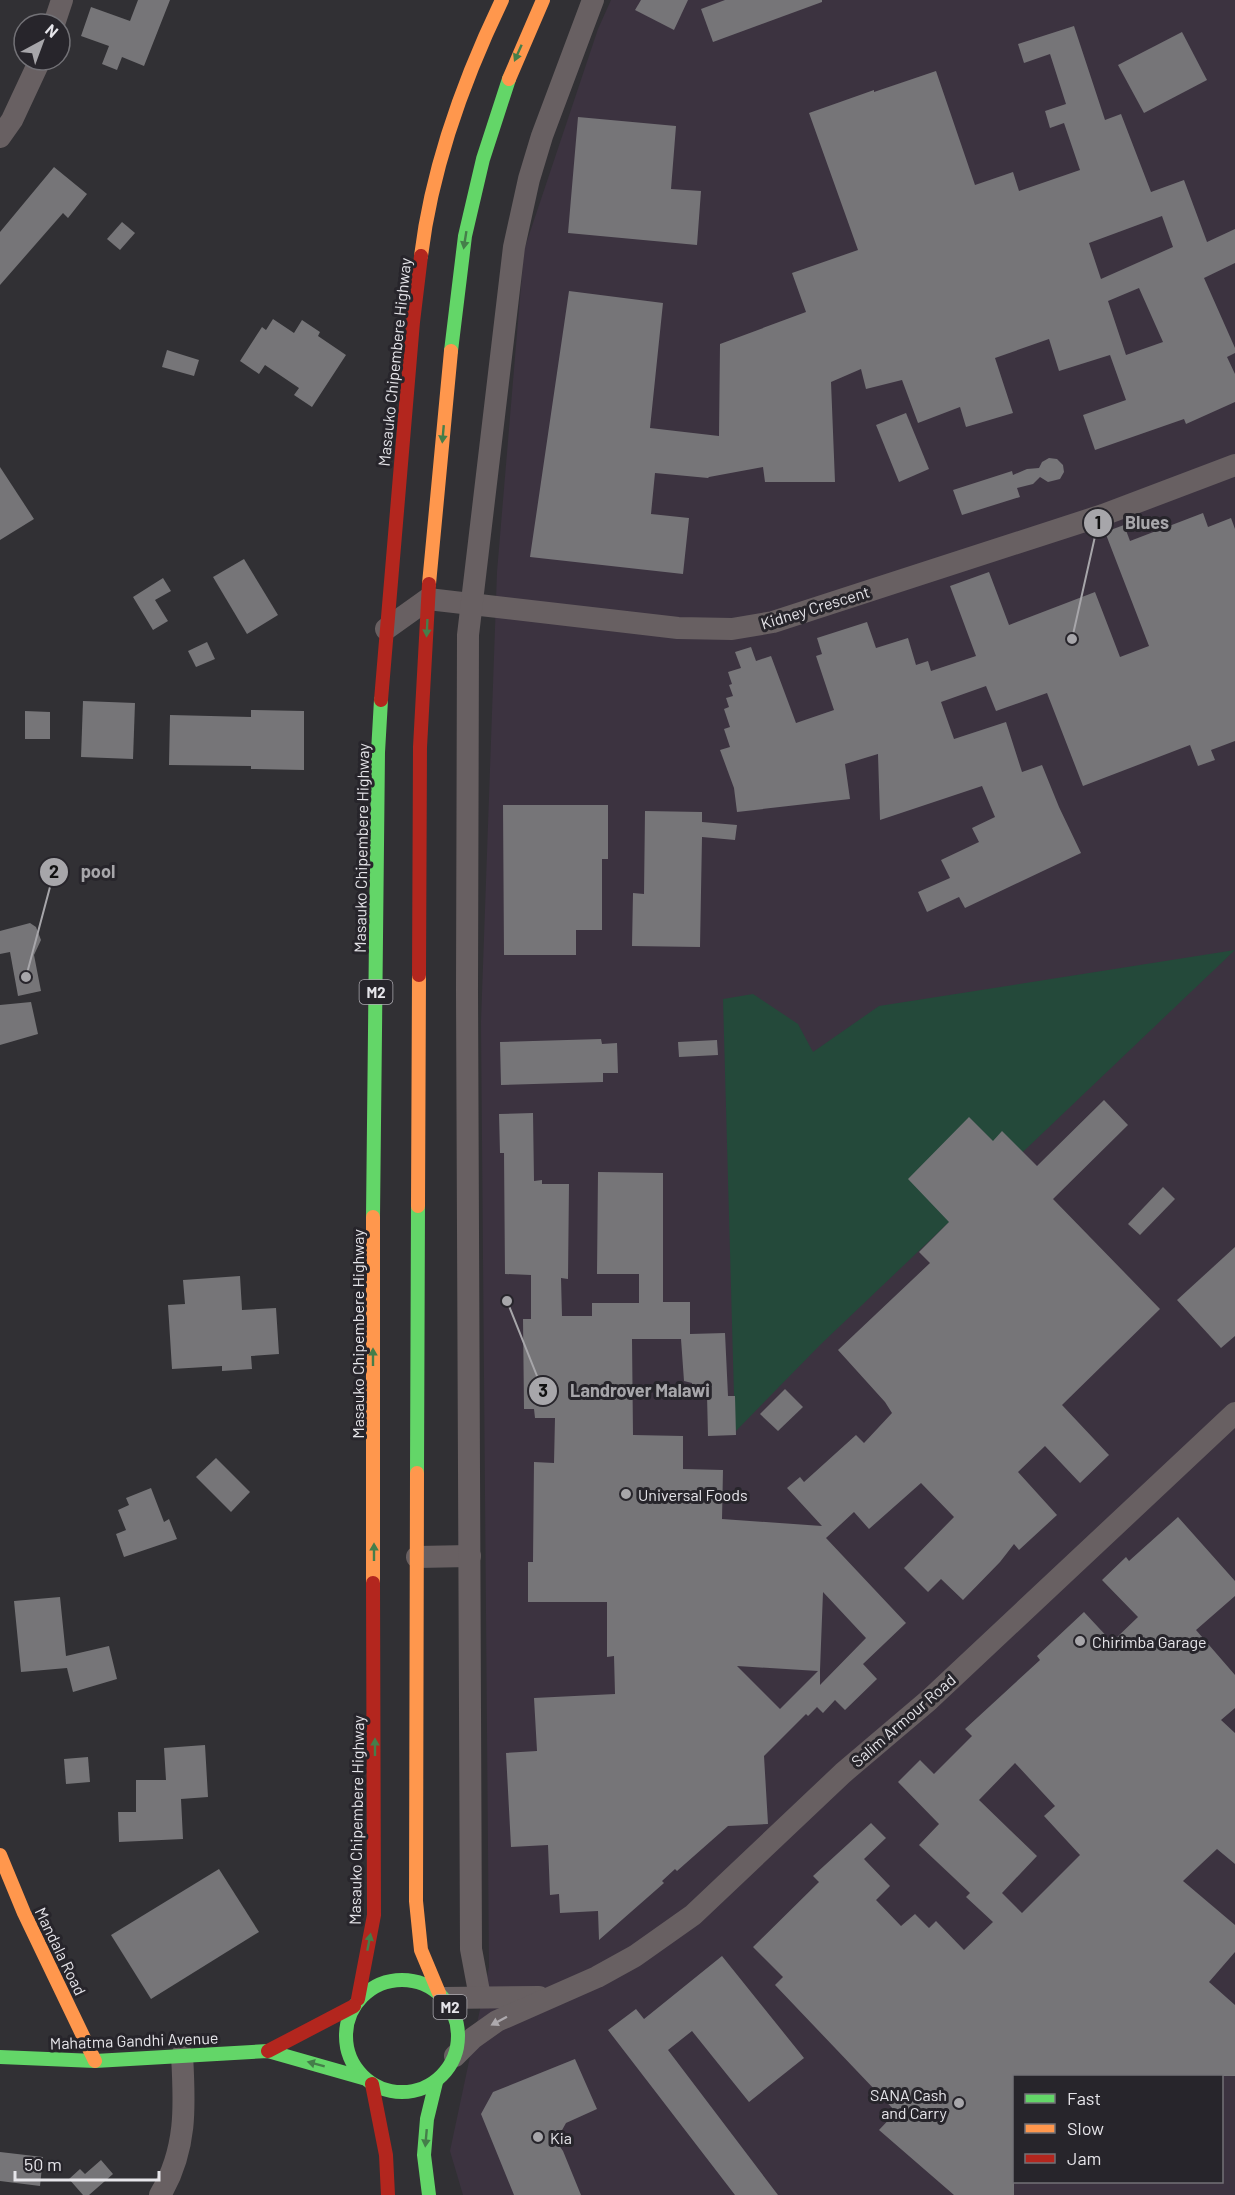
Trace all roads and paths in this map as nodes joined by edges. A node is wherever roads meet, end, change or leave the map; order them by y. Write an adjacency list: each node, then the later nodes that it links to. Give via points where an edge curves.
1 (502, 0): 9 (main road, Masauko Chipembere Highway / M2, via 481,43 443,145 424,231)
2 (543, 0): 7 (main road, M2, one-way to 7, via 496,114 465,236)
3 (593, 0): 8 (street, via 542,136 514,247)
4 (34, 72): 5 (street)
5 (0, 137)
6 (1235, 465): 8 (street, Kidney Crescent, via 1103,515 773,622 732,629 678,628)
7 (428, 599): 8 (street, Kidney Crescent); 9 (street); 12 (main road, M2, one-way to 12, via 420,747)
8 (472, 605): 11 (street, via 468,635 467,990)
9 (386, 629): 17 (main road, Masauko Chipembere Highway / M2, one-way to 9, via 374,1905 378,752)
10 (1235, 1413): 15 (street, Salim Armour Road, via 693,1915 635,1956 597,1977)
11 (470, 1556): 12 (street); 16 (street, via 471,1949)
12 (417, 1557): 14 (main road, M2, via 416,1901 422,1950)
13 (0, 1855): 22 (main road, Mandala Road)
14 (441, 1996): 16 (street, Salim Armour Road); 17 (main road, M2, via 424,1984 406,1979 372,1988); 20 (main road, M2, via 458,2025)
15 (549, 1996): 16 (street, Salim Armour Road); 20 (street, Salim Armour Road, one-way to 20, via 497,2021)
16 (480, 1997)
17 (356, 2002): 18 (main road, Mahatma Gandhi Avenue); 23 (main road, M2, via 347,2020 346,2043 354,2066)
18 (268, 2051): 19 (main road, Mahatma Gandhi Avenue); 23 (main road, Mahatma Gandhi Avenue, one-way to 18)
19 (182, 2055): 22 (main road, Mahatma Gandhi Avenue); 25 (street, via 183,2136 171,2176)
20 (455, 2056): 24 (main road, M2)
21 (0, 2057): 22 (main road, Mahatma Gandhi Avenue)
22 (95, 2061)
23 (368, 2081): 24 (main road, via 393,2092 416,2091); 26 (main road, M2, via 386,2155)
24 (436, 2082): 27 (main road, M2, one-way to 27, via 424,2156)
25 (160, 2195)
26 (388, 2195)
27 (429, 2195)

